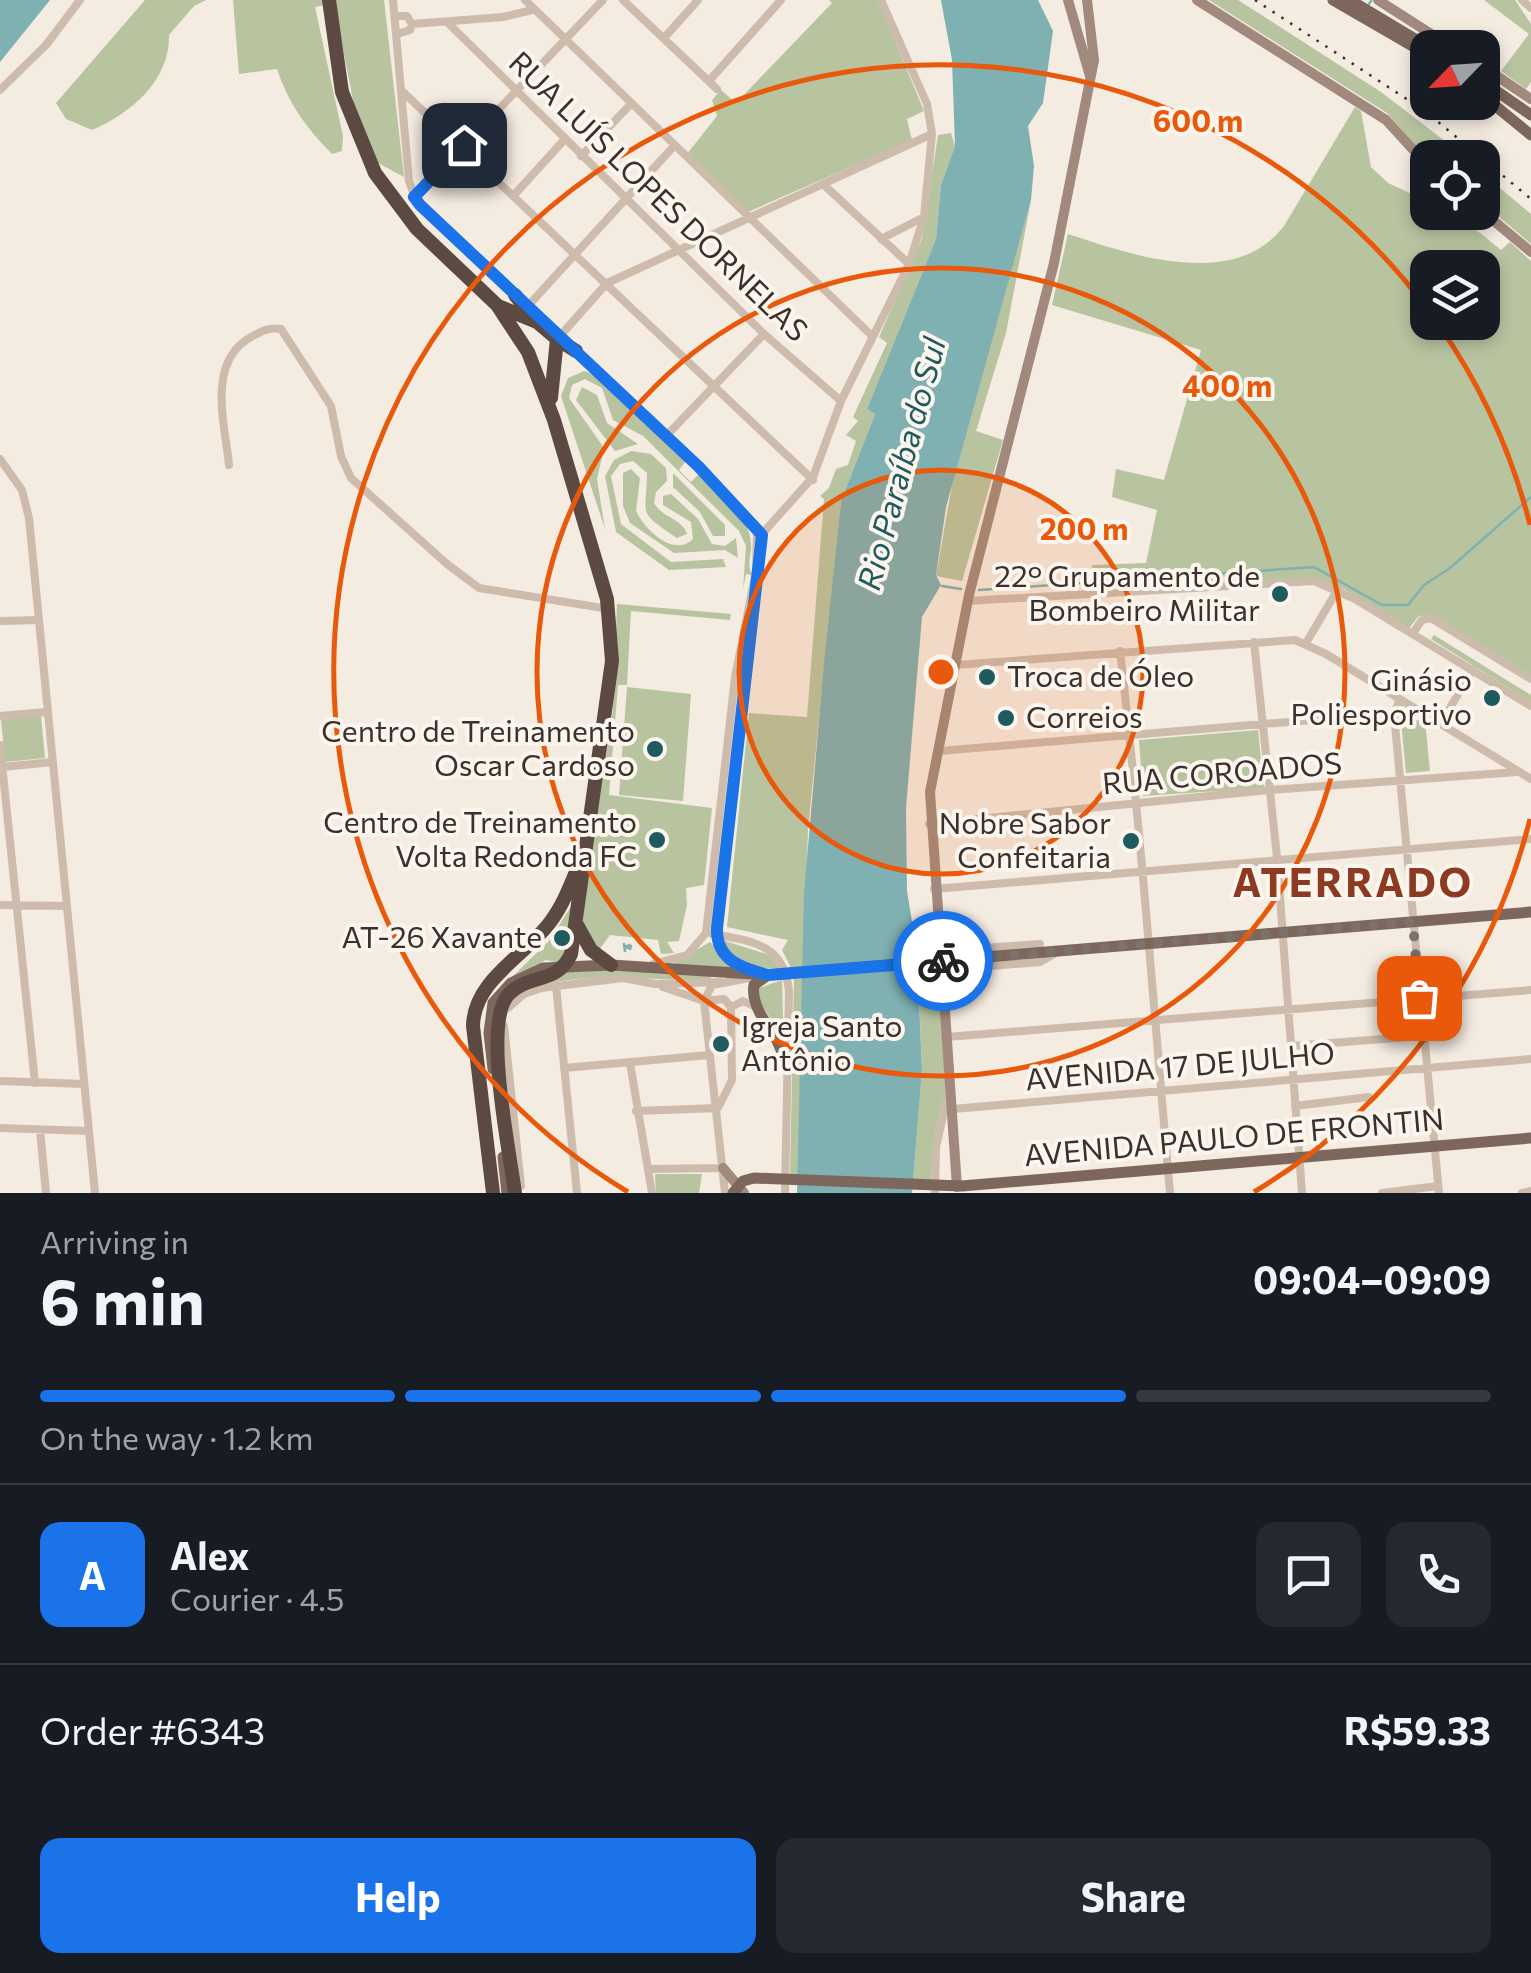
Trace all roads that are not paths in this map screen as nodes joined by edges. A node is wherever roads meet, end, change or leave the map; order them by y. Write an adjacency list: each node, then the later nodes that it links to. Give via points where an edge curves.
1 (80, 0): 33 (street)
2 (329, 0): 64 (highway, via 342,92 375,173 407,218)
3 (393, 0): 19 (street)
4 (525, 0): 18 (street)
5 (602, 0): 27 (street)
6 (623, 0): 26 (street)
7 (698, 0): 26 (street)
8 (781, 0): 31 (street)
9 (881, 0): 43 (street, via 920,85)
10 (1068, 0): 29 (street)
11 (1088, 0): 29 (street)
12 (1196, 0): 48 (street, via 1386,120)
13 (1333, 0): 28 (main road)
14 (1378, 0): 16 (street)
15 (1356, 1): 25 (main road)
16 (1391, 5): 23 (street)
17 (1526, 5): 20 (street)
18 (532, 10): 21 (street); 27 (street)
19 (395, 16): 22 (street, via 407,16); 24 (street)
20 (1531, 16)
21 (447, 22): 22 (street); 35 (street, RUA LUÍS LOPES DORNELAS)
22 (412, 24): 24 (street)
23 (1428, 30)
24 (397, 34): 34 (street)
25 (1410, 35)
26 (664, 38): 31 (street)
27 (566, 40): 35 (street); 39 (street)
28 (1410, 45)
29 (1090, 77): 83 (street, via 1054,263)
30 (1500, 78): 37 (street)
31 (709, 80): 32 (street)
32 (717, 88)
33 (0, 90)
34 (403, 92): 46 (street); 52 (street)
35 (516, 92): 45 (street, RUA LUÍS LOPES DORNELAS); 46 (street)
36 (1500, 94): 41 (main road)
37 (1531, 99)
38 (1500, 104): 42 (main road)
39 (630, 105): 47 (street); 49 (street)
40 (1500, 108): 44 (main road)
41 (1531, 116)
42 (1531, 126)
43 (932, 134): 50 (street); 55 (street)
44 (1531, 135)
45 (564, 140): 49 (street, RUA LUÍS LOPES DORNELAS); 51 (street)
46 (464, 145): 51 (street); 52 (street)
47 (674, 146): 53 (street); 54 (street)
48 (1410, 151)
49 (581, 156): 53 (street, RUA LUÍS LOPES DORNELAS)
50 (823, 184): 54 (street); 57 (street)
51 (515, 194): 60 (street)
52 (414, 197): 63 (street)
53 (625, 198): 58 (street, RUA LUÍS LOPES DORNELAS); 60 (street)
54 (749, 216): 58 (street); 68 (street)
55 (924, 217): 57 (street); 61 (street)
56 (1500, 225): 59 (street)
57 (881, 239): 61 (street)
58 (676, 248): 62 (street); 67 (street, RUA LUÍS LOPES DORNELAS)
59 (1531, 252)
60 (574, 254): 62 (street); 65 (street)
61 (909, 264): 68 (street)
62 (607, 283): 69 (street); 72 (street)
63 (514, 295): 65 (street); 66 (highway)
64 (497, 306): 66 (highway); 70 (highway)
65 (528, 307): 69 (street)
66 (537, 322): 69 (highway)
67 (764, 334): 72 (street); 73 (street, RUA LUÍS LOPES DORNELAS)
68 (871, 335): 73 (street)
69 (557, 343): 70 (highway, via 542,359); 71 (highway); 74 (highway, via 550,384)
70 (528, 352): 74 (highway)
71 (576, 352): 75 (street)
72 (715, 386): 75 (street); 80 (street)
73 (841, 401): 80 (street)
74 (554, 420): 84 (highway)
75 (666, 436): 81 (street)
76 (0, 459): 79 (street)
77 (229, 465): 84 (street, via 222,400 227,361 244,341 266,329 282,330 331,406 351,478 447,564 479,588)
78 (0, 474): 79 (street)
79 (12, 474): 85 (street, via 29,518)
80 (814, 481): 81 (street)
81 (759, 531): 126 (street); 127 (street)
82 (1338, 589): 83 (street, via 1294,580); 87 (street); 89 (street)
83 (968, 598): 91 (street)
84 (609, 609): 115 (highway, via 610,678)
85 (38, 620): 86 (street); 97 (street)
86 (0, 621)
87 (1413, 633): 92 (street); 93 (street, via 1431,618)
88 (1254, 642): 89 (street); 90 (street); 100 (street)
89 (1306, 643): 94 (street)
90 (1120, 651): 91 (street); 102 (street)
91 (956, 665): 104 (street)
92 (1473, 670): 95 (street); 101 (street)
93 (1531, 679)
94 (1400, 699): 96 (street); 98 (street)
95 (1531, 706)
96 (1420, 711): 98 (street); 101 (street)
97 (46, 712): 99 (street); 105 (street)
98 (1394, 714): 100 (street); 109 (street)
99 (0, 716)
100 (1263, 723): 102 (street); 110 (street)
101 (1440, 723): 107 (street)
102 (1130, 735): 104 (street); 111 (street)
103 (0, 745): 106 (street)
104 (939, 751): 112 (street)
105 (52, 762): 106 (street); 121 (street)
106 (3, 767): 120 (street)
107 (1519, 772): 108 (street); 109 (street, RUA COROADOS)
108 (1531, 779)
109 (1400, 782): 110 (street, RUA COROADOS); 114 (street)
110 (1269, 790): 111 (street, RUA COROADOS); 116 (street)
111 (1138, 804): 112 (street, RUA COROADOS); 117 (street)
112 (929, 824): 118 (street)
113 (1531, 840): 114 (street)
114 (1407, 848): 116 (street); 124 (street)
115 (583, 852): 123 (highway); 153 (highway, via 552,920 481,992 473,1018)
116 (1277, 857): 117 (street); 125 (street)
117 (1142, 873): 118 (street); 128 (street)
118 (934, 889): 130 (street)
119 (0, 905): 120 (street)
120 (17, 905): 121 (street); 161 (street)
121 (66, 906): 162 (street)
122 (1531, 912): 124 (main road)
123 (575, 918): 132 (highway, via 587,945); 133 (highway)
124 (1413, 922): 125 (main road); 141 (street)
125 (1281, 930): 128 (main road); 143 (street)
126 (706, 933): 127 (street); 134 (street, via 681,958)
127 (717, 935): 136 (street, via 732,962); 147 (street, via 758,942 778,955 788,981)
128 (1148, 942): 131 (main road); 146 (street)
129 (1041, 949): 130 (street); 131 (main road); 136 (main road)
130 (940, 951): 135 (street)
131 (1058, 952): 135 (street, via 1040,962)
132 (611, 965): 133 (main road); 134 (main road)
133 (564, 966): 170 (main road, via 523,976 493,1004 488,1032); 192 (highway, via 514,990 497,1016)
134 (638, 966): 136 (main road)
135 (942, 970): 150 (street)
136 (763, 975): 137 (street); 145 (main road, via 753,989)
137 (720, 982): 138 (street); 142 (street, via 708,988)
138 (654, 984): 139 (street, via 623,978); 142 (street)
139 (556, 986): 157 (street); 192 (street, via 531,990 509,1007 504,1027)
140 (1531, 990): 141 (street)
141 (1419, 998): 143 (street); 149 (street)
142 (704, 1001): 144 (street, via 724,998); 152 (street)
143 (1290, 1006): 146 (street); 151 (street)
144 (731, 1007): 145 (street, via 743,1001); 167 (street, via 732,1080)
145 (760, 1010): 148 (main road)
146 (1154, 1018): 150 (street); 164 (street)
147 (788, 1031): 148 (main road); 156 (street)
148 (773, 1032): 156 (main road)
149 (1422, 1036): 151 (street); 158 (street)
150 (947, 1037): 163 (street)
151 (1292, 1046): 159 (street)
152 (709, 1055): 155 (street); 167 (street)
153 (478, 1060): 170 (highway); 190 (highway)
154 (1531, 1060): 158 (street, AVENIDA 17 DE JULHO)
155 (630, 1064): 157 (street); 169 (street)
156 (787, 1064): 197 (street)
157 (564, 1068): 193 (street)
158 (1425, 1068): 159 (street, AVENIDA 17 DE JULHO); 175 (street)
159 (1294, 1076): 164 (street, AVENIDA 17 DE JULHO); 166 (street)
160 (0, 1081): 161 (street)
161 (35, 1083): 162 (street)
162 (84, 1084): 173 (street)
163 (951, 1088): 168 (street); 186 (street, via 938,1133)
164 (1159, 1095): 168 (street, AVENIDA 17 DE JULHO); 177 (street)
165 (1368, 1097): 166 (street)
166 (1295, 1106): 176 (street)
167 (718, 1108): 169 (street); 178 (street)
168 (952, 1109): 181 (street)
169 (636, 1111): 179 (street)
170 (499, 1120): 191 (main road)
171 (0, 1128): 172 (street)
172 (40, 1130): 173 (street); 188 (street)
173 (89, 1130): 189 (street)
174 (1531, 1138): 175 (main road, AVENIDA PAULO DE FRONTIN)
175 (1433, 1146): 176 (main road, AVENIDA PAULO DE FRONTIN); 184 (street)
176 (1298, 1157): 177 (main road, AVENIDA PAULO DE FRONTIN); 199 (street)
177 (1168, 1167): 182 (main road, AVENIDA PAULO DE FRONTIN); 198 (street)
178 (722, 1168): 179 (street); 185 (street); 195 (street)
179 (648, 1169): 194 (street)
180 (765, 1178): 183 (main road, AVENIDA PAULO DE FRONTIN); 185 (main road, AVENIDA PAULO DE FRONTIN); 196 (main road)
181 (957, 1187): 182 (main road, AVENIDA PAULO DE FRONTIN); 186 (main road, AVENIDA PAULO DE FRONTIN)
182 (1022, 1187)
183 (922, 1189): 186 (main road, AVENIDA PAULO DE FRONTIN)
184 (1438, 1189): 200 (street)
185 (739, 1190)
186 (938, 1190)
187 (1531, 1192): 201 (street)
188 (46, 1193)
189 (96, 1193)
190 (494, 1193)
191 (507, 1193)
192 (518, 1193)
193 (577, 1193)
194 (652, 1193)
195 (724, 1193)
196 (754, 1193)
197 (785, 1193)
198 (1170, 1193)
199 (1302, 1193)
200 (1382, 1193)
201 (1522, 1193)

